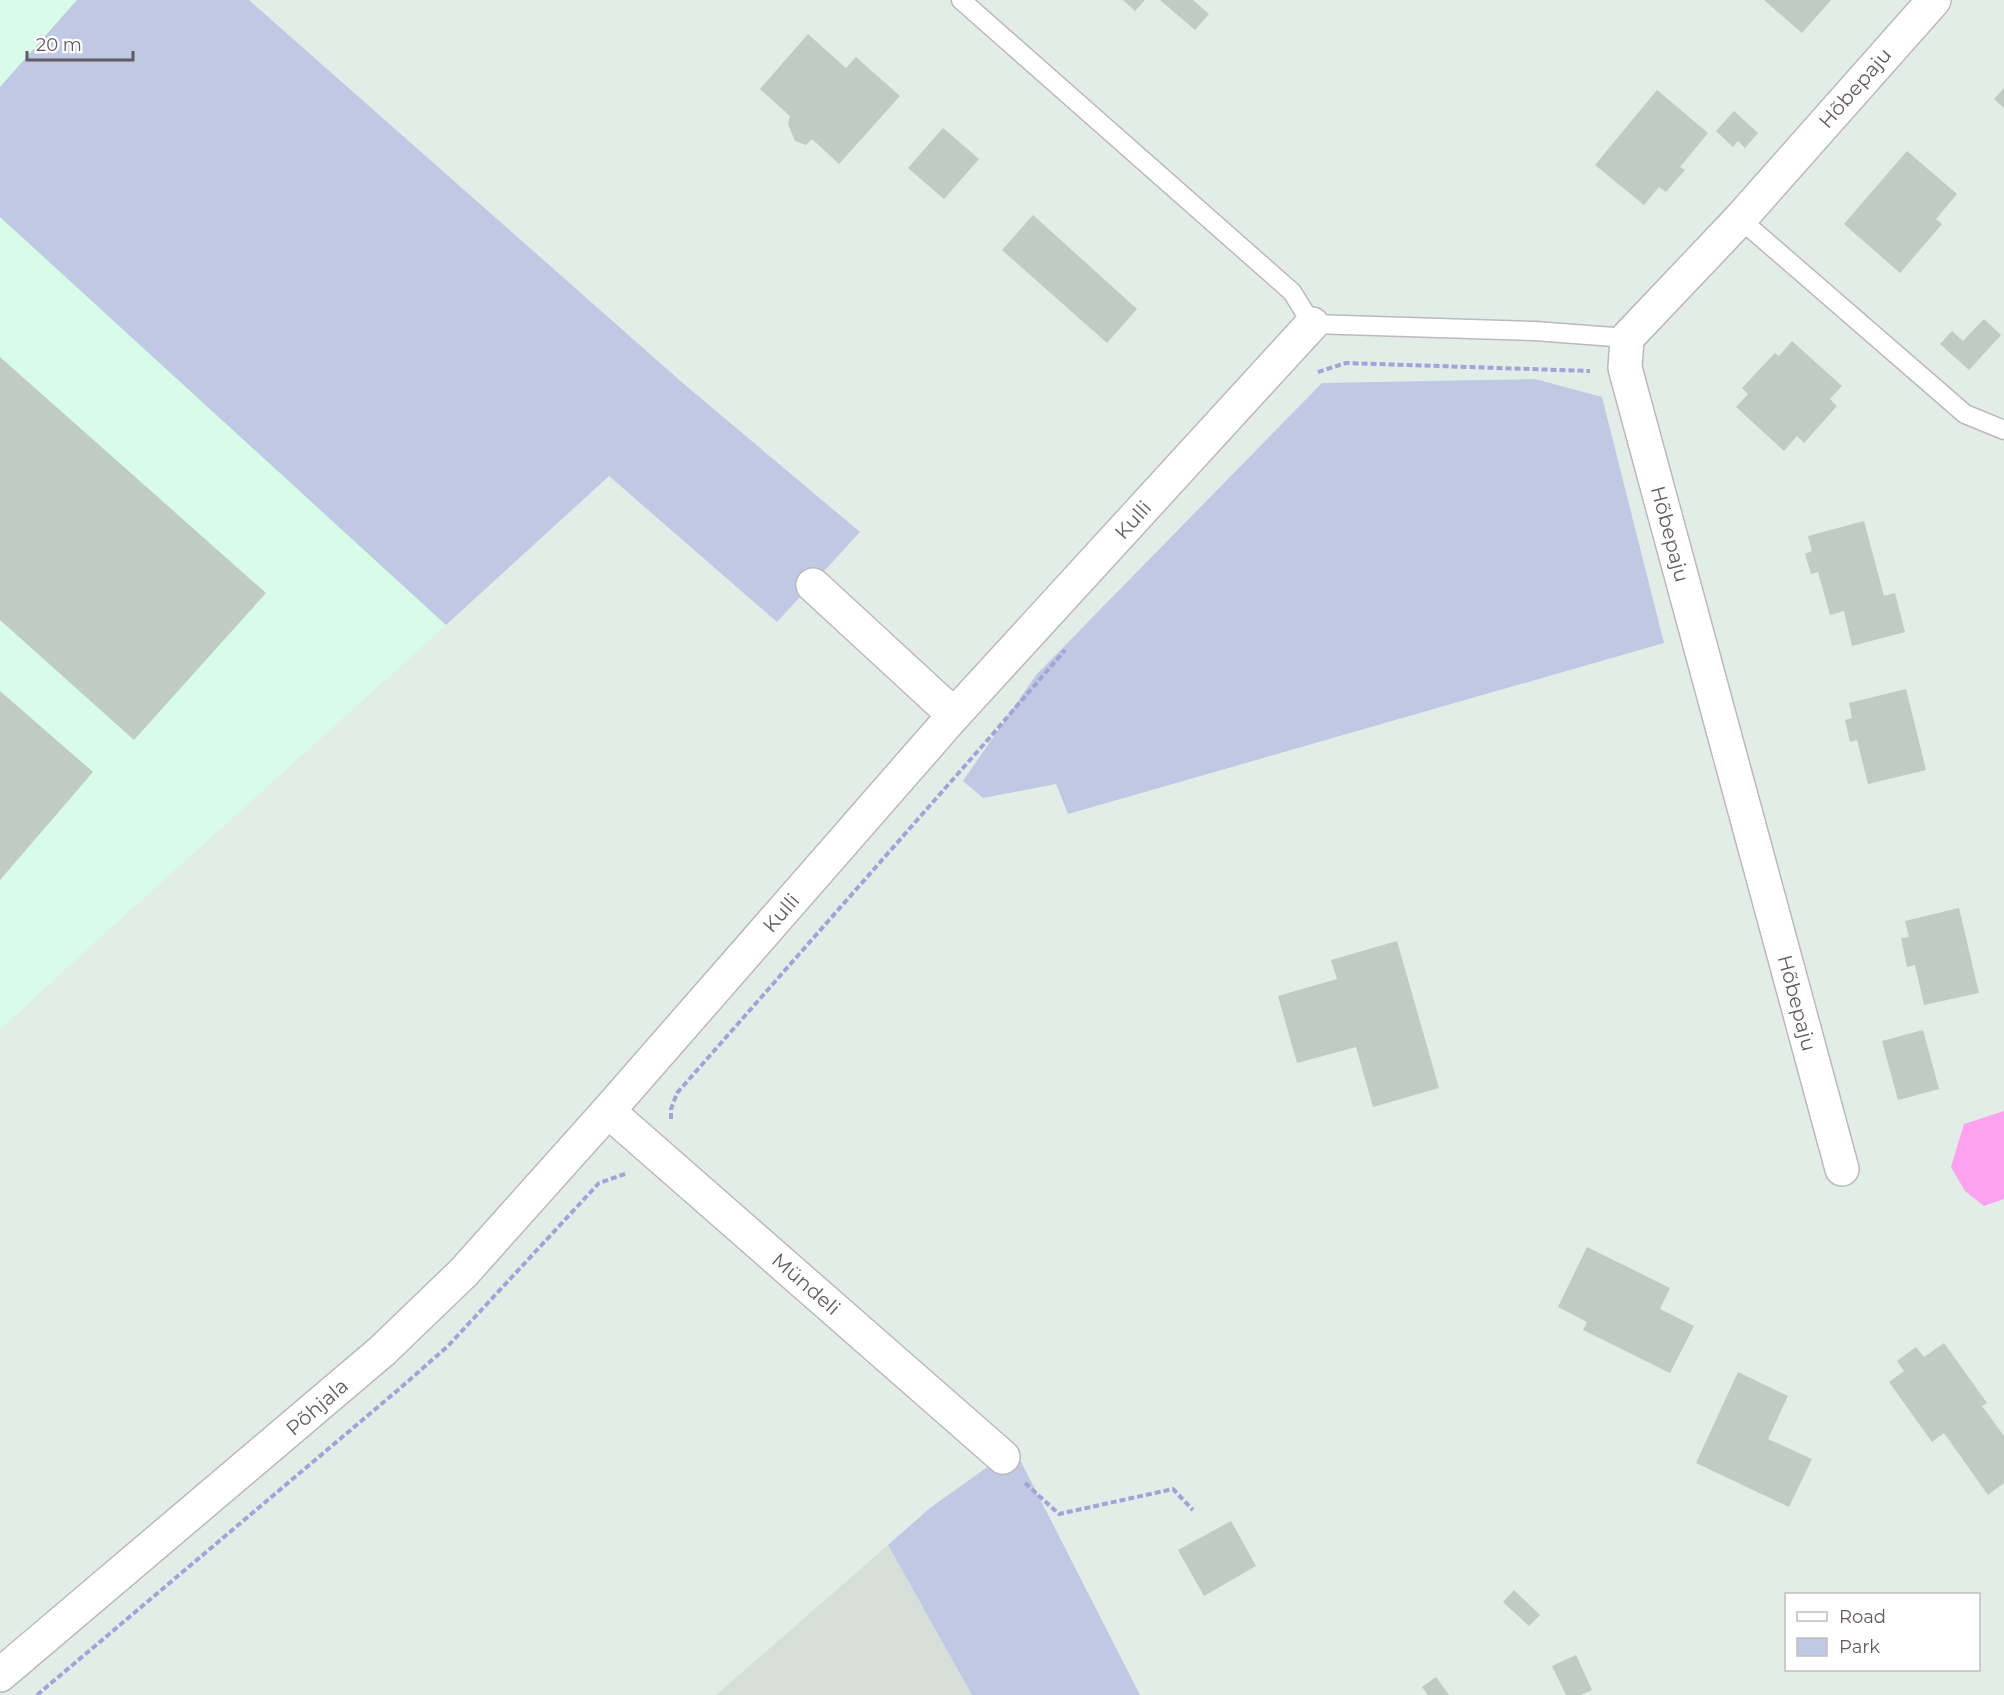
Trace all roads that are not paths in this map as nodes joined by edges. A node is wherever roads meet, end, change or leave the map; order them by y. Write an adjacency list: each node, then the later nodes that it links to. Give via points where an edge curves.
1 (961, 0): 4 (lane, via 1292,292)
2 (1934, 0): 3 (street, Hõbepaju)
3 (1740, 219): 5 (street, Hõbepaju); 6 (lane, via 1965,414)
4 (1311, 324): 5 (lane, via 1534,331); 8 (street, Kulli)
5 (1626, 353): 10 (street, Hõbepaju)
6 (2004, 430)
7 (813, 585): 8 (street)
8 (954, 715): 9 (street, Kulli)
9 (608, 1111): 11 (street, Mündeli); 12 (street, Põhjala, via 464,1272 382,1352)
10 (1842, 1169)
11 (1003, 1457)
12 (0, 1675)

